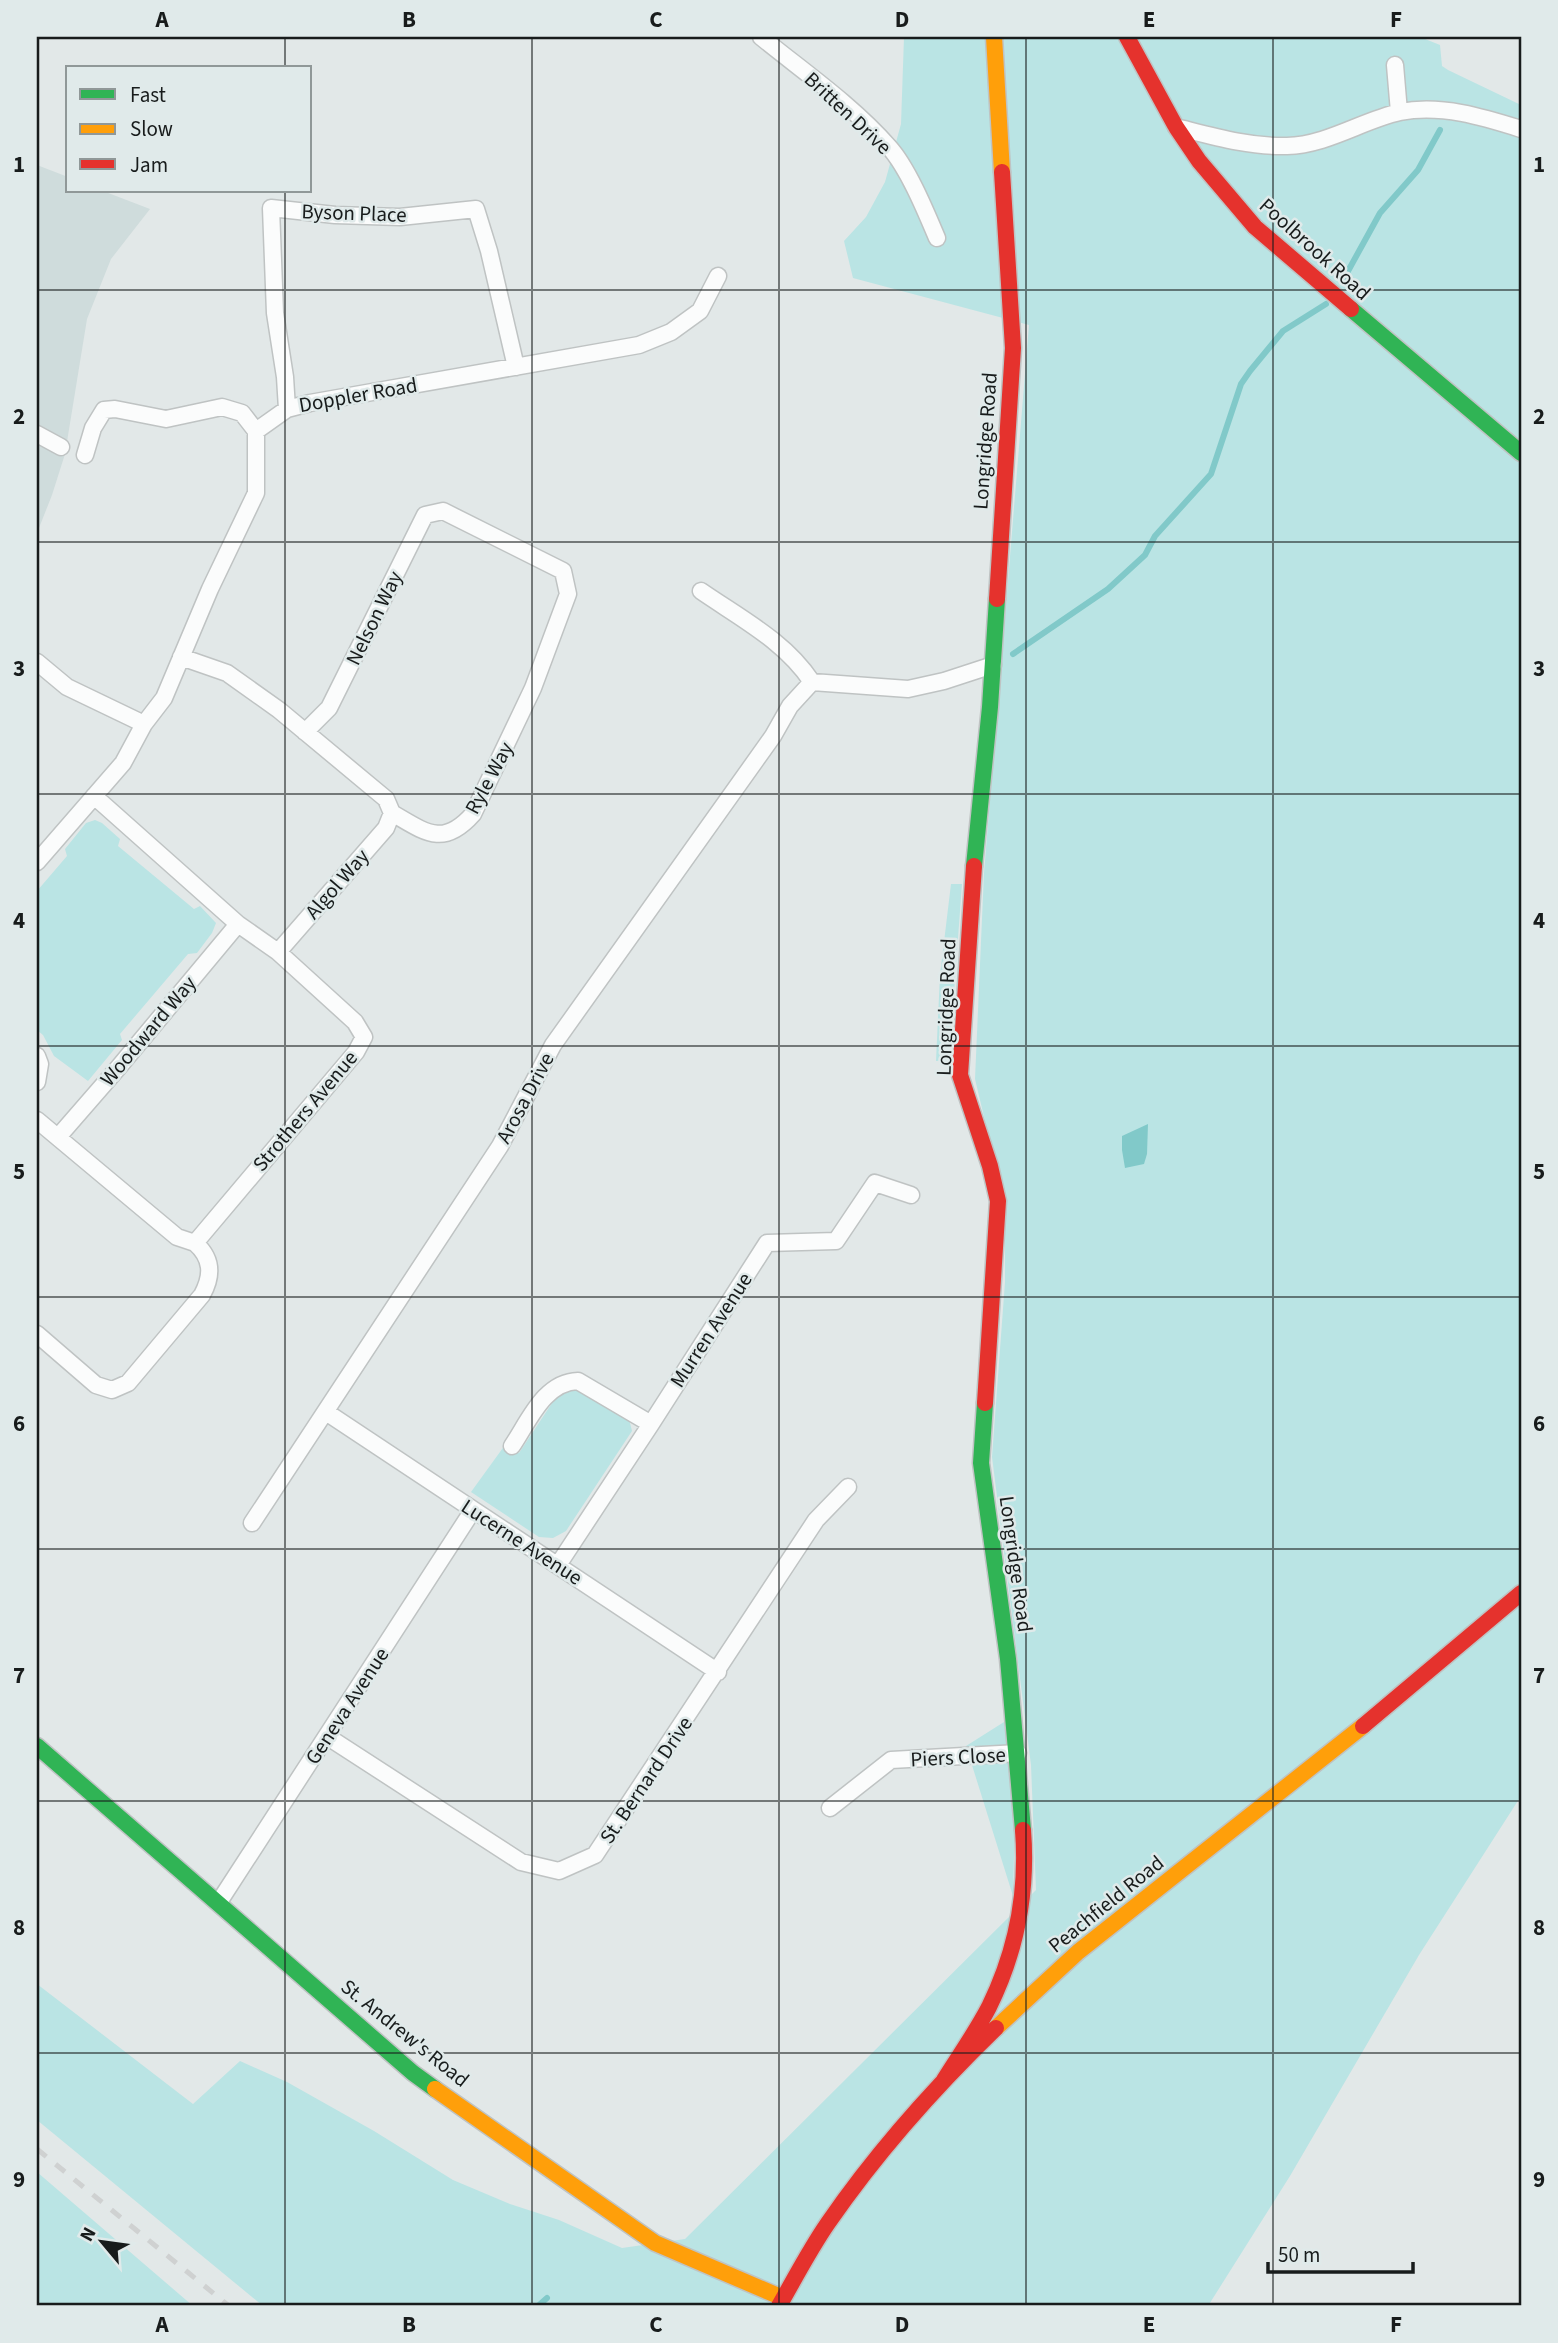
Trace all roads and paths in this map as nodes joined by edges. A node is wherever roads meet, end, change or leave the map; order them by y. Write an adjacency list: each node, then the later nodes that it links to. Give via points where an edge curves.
1 (761, 37): 8 (street, Britten Drive, via 891,149)
2 (994, 37): 21 (street, Longridge Road, via 1013,348)
3 (1127, 37): 6 (street, Poolbrook Road)
4 (1395, 65): 5 (street)
5 (1399, 113): 6 (street, via 1338,135 1288,146 1235,142); 7 (street, via 1437,109)
6 (1176, 127): 15 (street, Poolbrook Road, via 1255,227)
7 (1521, 129)
8 (937, 238)
9 (718, 276): 10 (street, Doppler Road, via 700,311 671,332 639,345)
10 (516, 367): 11 (street, Doppler Road); 11 (street, Byson Place, via 476,209 400,217 271,208 275,313)
11 (287, 409): 12 (street, Doppler Road)
12 (256, 430): 16 (street, via 242,413 222,407 166,419 104,410); 19 (street, via 256,493)
13 (37, 433): 14 (street)
14 (61, 447)
15 (1521, 453)
16 (85, 455)
17 (443, 511): 24 (street, Nelson Way, via 425,515 329,708); 26 (street, Ryle Way, via 563,571 568,594 533,688 473,814 451,833 428,833)
18 (701, 591): 22 (street, via 776,642 798,661)
19 (181, 657): 23 (street, via 164,698); 24 (street, Ryle Way, via 228,673)
20 (37, 662): 23 (street, via 67,687)
21 (993, 665): 22 (street, via 908,689); 48 (street, Longridge Road, via 960,1075 998,1201 981,1463)
22 (812, 682): 37 (street, Arosa Drive, via 790,706 553,1045 500,1146)
23 (144, 724): 25 (street, via 123,763)
24 (305, 732): 26 (street, Ryle Way, via 386,799)
25 (94, 796): 27 (street); 28 (street, Strothers Avenue)
26 (392, 813): 29 (street, Algol Way, via 386,828)
27 (37, 862)
28 (238, 924): 29 (street, Strothers Avenue); 33 (street, Woodward Way)
29 (278, 952): 35 (street, Strothers Avenue, via 355,1022 364,1037)
30 (37, 1056): 31 (street)
31 (37, 1082)
32 (37, 1121): 33 (street)
33 (58, 1137): 35 (street, via 177,1237)
34 (911, 1195): 38 (street, Murren Avenue, via 875,1183 836,1241 767,1243)
35 (195, 1242): 36 (street, via 205,1252 210,1281 128,1383 112,1390 96,1385)
36 (37, 1334)
37 (326, 1412): 41 (street, Lucerne Avenue); 42 (street, Arosa Drive)
38 (651, 1424): 39 (street, via 578,1381 564,1381 550,1390); 43 (street, Murren Avenue)
39 (512, 1446)
40 (848, 1486): 45 (street, St. Bernard Drive, via 816,1520)
41 (473, 1510): 43 (street, Lucerne Avenue); 46 (street, Geneva Avenue)
42 (252, 1523)
43 (558, 1565): 45 (street, Lucerne Avenue)
44 (1521, 1593): 51 (street, Peachfield Road, via 1348,1738 1077,1952)
45 (718, 1672): 46 (street, St. Bernard Drive, via 595,1855 559,1871 521,1862)
46 (328, 1737): 50 (street, Geneva Avenue)
47 (37, 1746): 50 (street, St. Andrew's Road)
48 (1018, 1753): 49 (street, Piers Close, via 891,1760); 51 (street, Longridge Road, via 1025,1852 1022,1912 989,2006)
49 (830, 1808)
50 (219, 1902): 52 (street, St. Andrew's Road, via 414,2073 655,2243)
51 (944, 2080): 52 (street, Peachfield Road, via 898,2129 827,2224)
52 (781, 2302)

